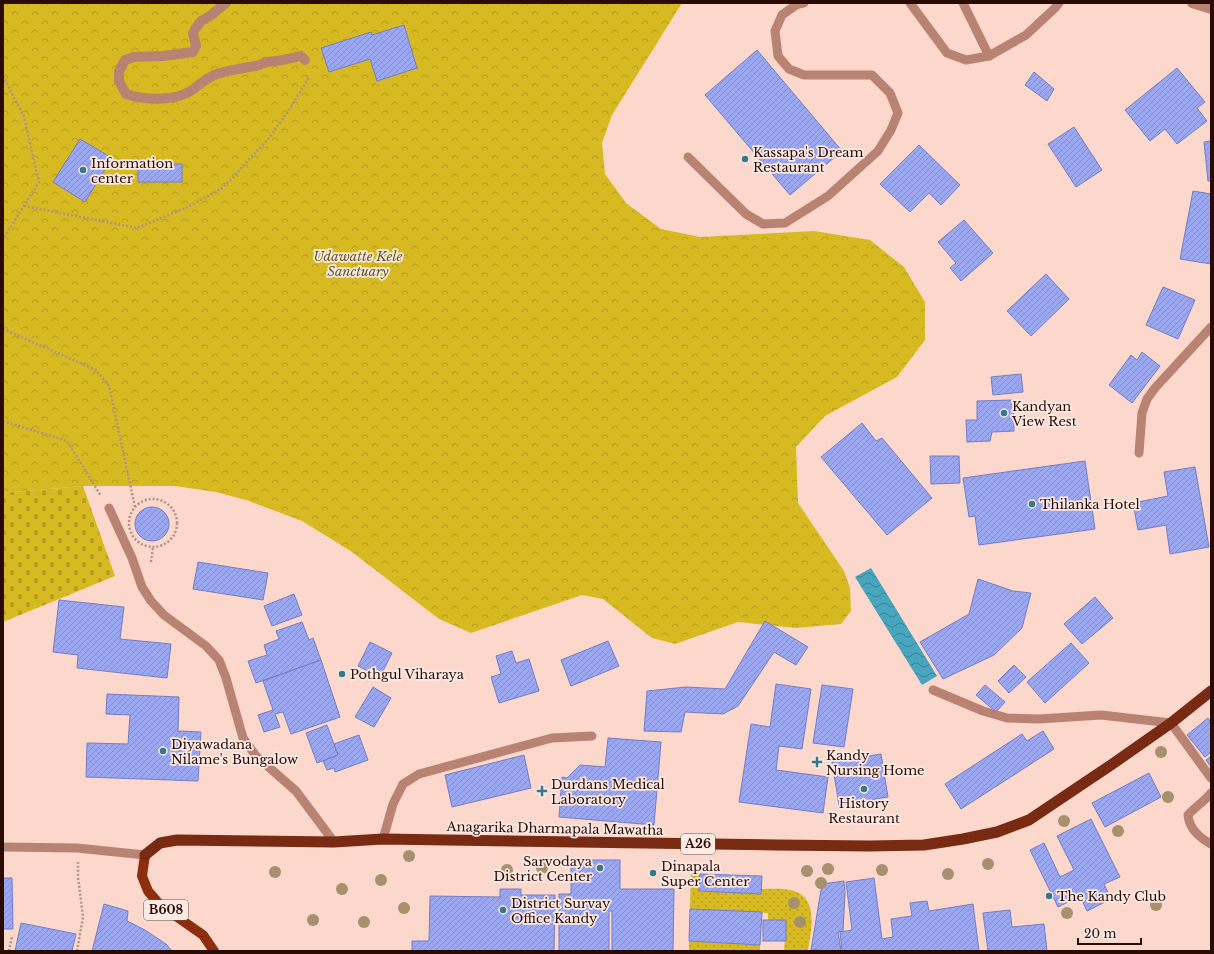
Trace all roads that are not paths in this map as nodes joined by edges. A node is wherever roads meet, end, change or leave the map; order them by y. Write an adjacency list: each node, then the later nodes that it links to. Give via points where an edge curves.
1 (226, 3): 9 (street, via 198,25 193,33 196,46 193,52 125,60 119,71 119,81 126,94 155,99 182,95 216,74 301,56)
2 (804, 3): 10 (lane, via 796,5 782,15 775,31 778,56 789,69 804,75 872,75 890,93 898,113 878,151 828,196 785,223 764,224 746,214)
3 (910, 3): 8 (lane, via 947,53 966,60)
4 (963, 3): 8 (lane)
5 (1059, 3): 8 (lane, via 1026,35)
6 (1192, 3): 7 (street)
7 (1211, 9)
8 (989, 56)
9 (305, 60)
10 (688, 157)
11 (1211, 327): 12 (lane, via 1147,399 1142,413)
12 (1138, 452)
13 (109, 508): 21 (lane, via 142,587 151,601 164,615 206,646 219,660 243,738 256,756 296,791)
14 (933, 690): 16 (lane, via 1007,718 1039,719 1101,715)
15 (1211, 691): 16 (highway, Anagarika Dharmapala Mawatha / A26)
16 (1170, 723): 18 (lane); 20 (highway, Anagarika Dharmapala Mawatha / A26, via 1029,820 997,832 924,845 800,846)
17 (592, 736): 20 (lane, via 552,738 419,774 403,784 393,804)
18 (1211, 778)
19 (1211, 793): 22 (lane, via 1188,815 1188,823 1202,840)
20 (384, 839): 21 (highway, Anagarika Dharmapala Mawatha / A26)
21 (334, 842): 24 (highway, Anagarika Dharmapala Mawatha / A26, via 177,840 160,843)
22 (1211, 844)
23 (3, 847): 24 (lane, via 77,848)
24 (145, 855): 25 (main road, B608, via 142,876 148,891 160,905 203,935)
25 (214, 951)

